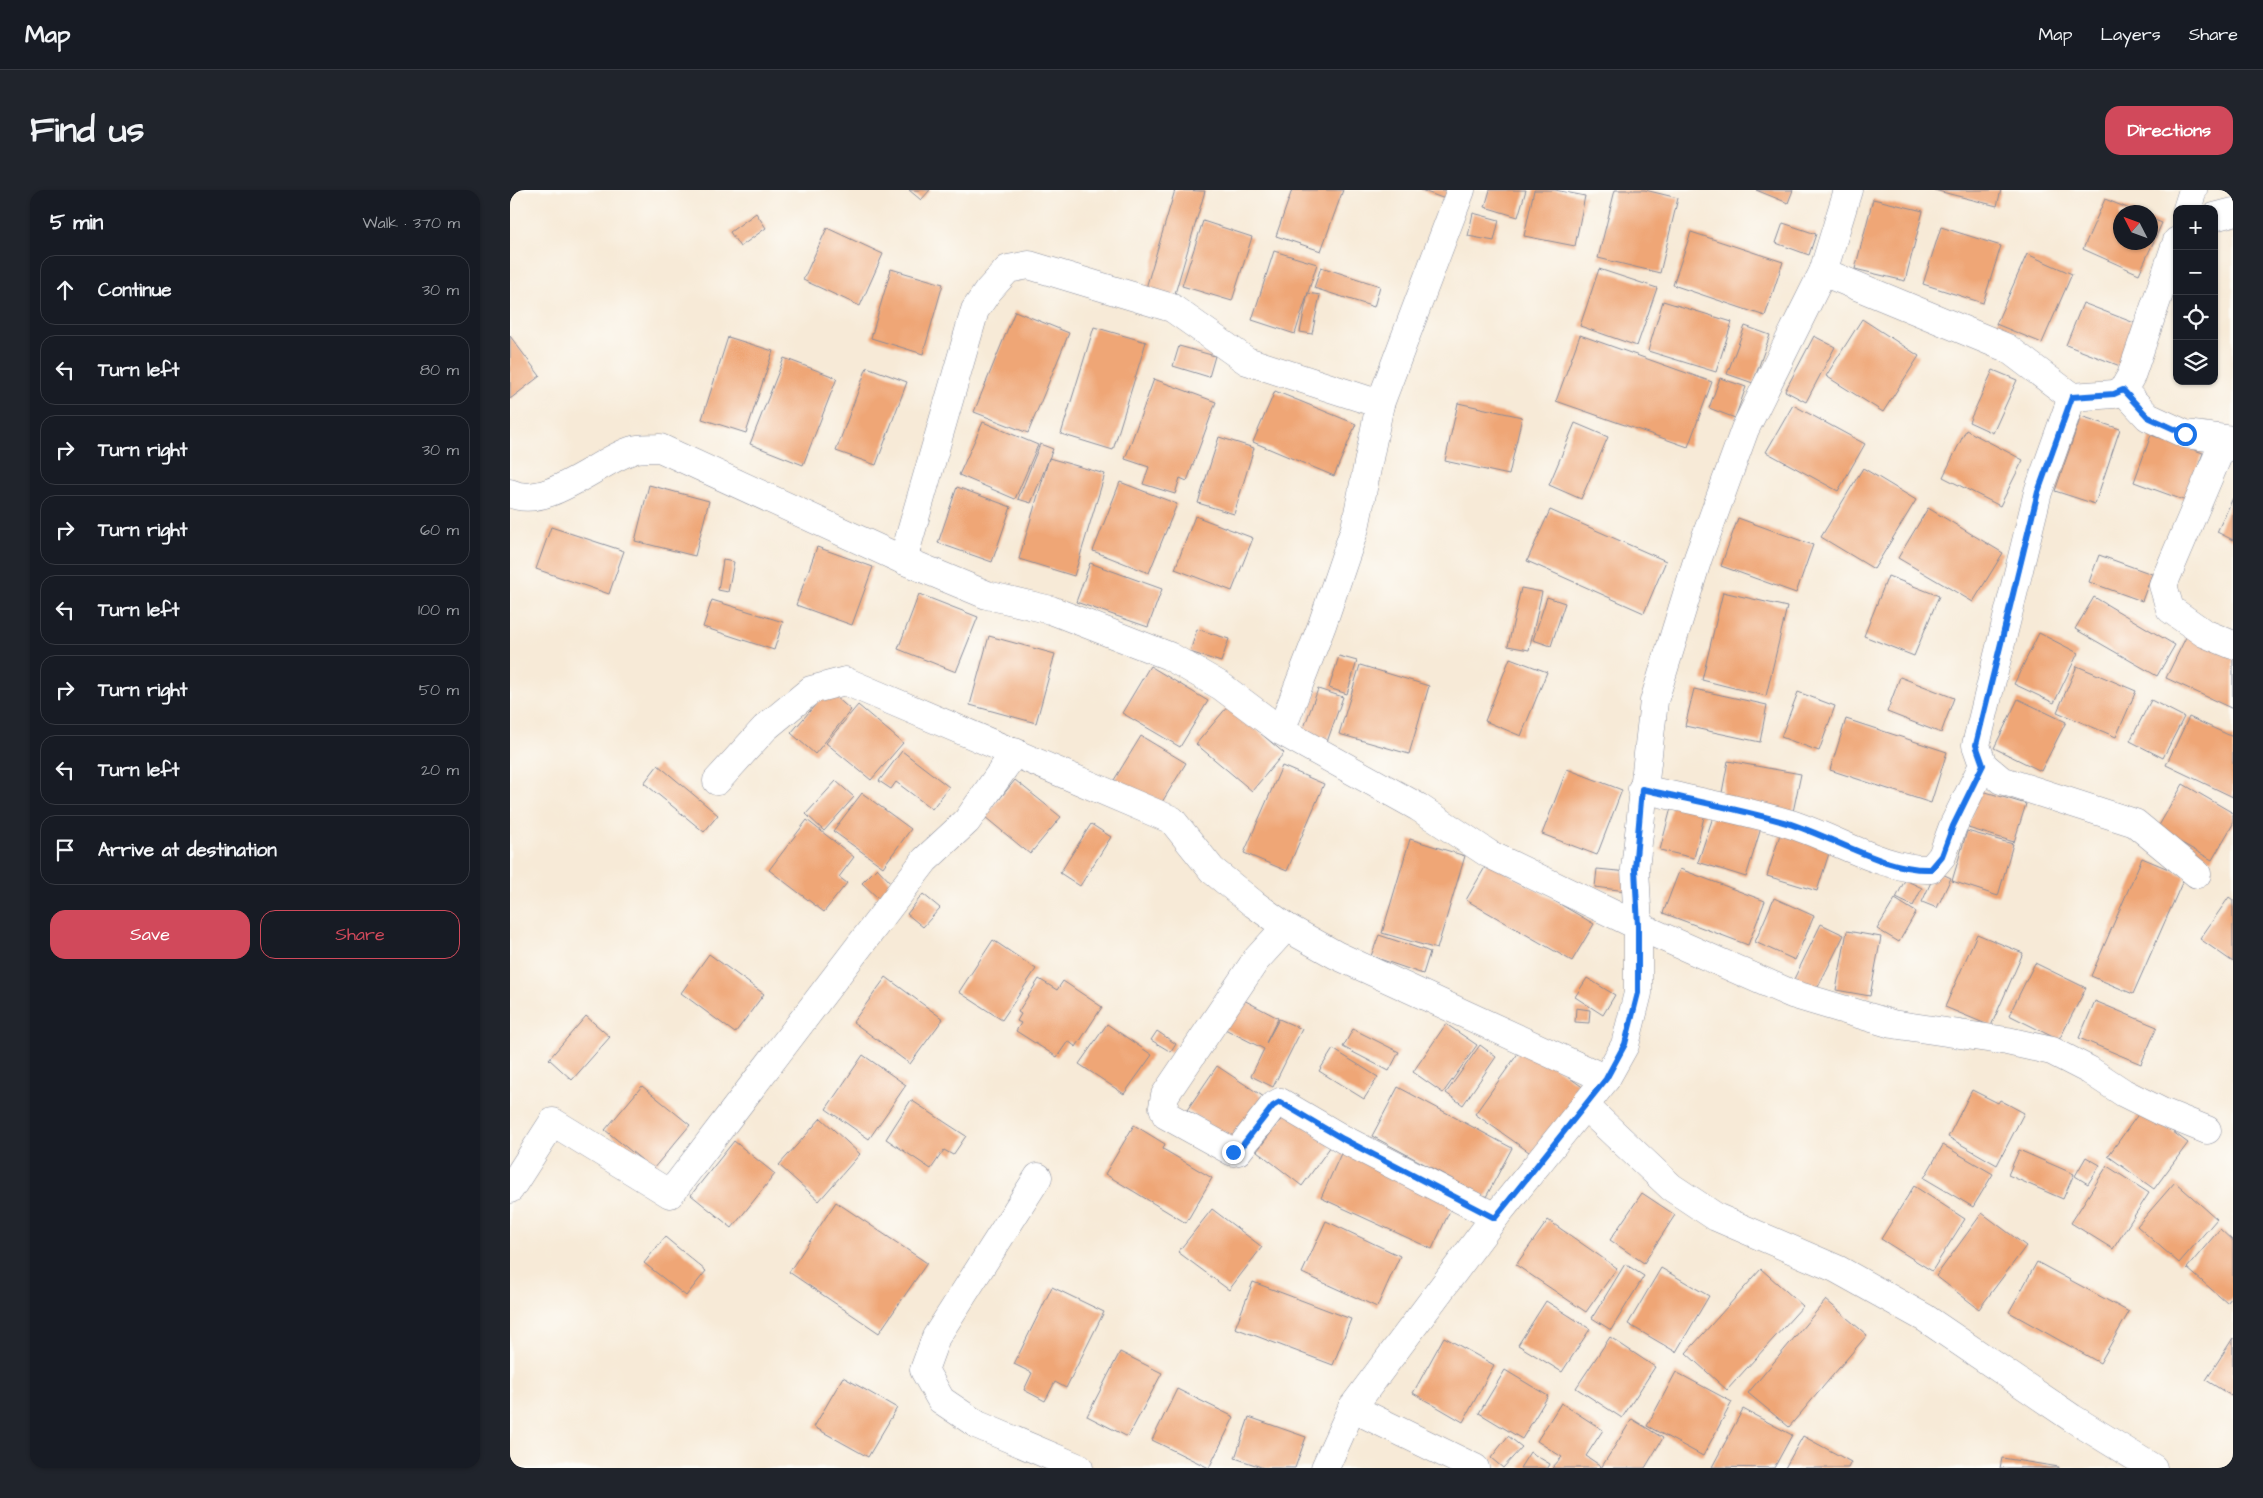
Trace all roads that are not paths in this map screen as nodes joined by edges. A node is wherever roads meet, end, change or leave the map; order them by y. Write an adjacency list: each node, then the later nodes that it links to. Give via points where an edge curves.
1 (1461, 190): 11 (street)
2 (1848, 190): 8 (street)
3 (2193, 190): 4 (street)
4 (2187, 205)
5 (2233, 212): 6 (street)
6 (2218, 216)
7 (2173, 256): 9 (street, via 2131,376)
8 (1823, 272): 10 (street, via 2007,348); 20 (street, via 1745,429 1698,558 1654,701)
9 (2123, 390): 10 (street, via 2114,394); 12 (street, via 2148,417 2185,434)
10 (2072, 397): 18 (street, via 2038,492 1976,745)
11 (1380, 404): 14 (street, via 1247,361 1172,308 1029,265 1008,269 976,310); 16 (street, via 1355,528)
12 (2233, 441): 15 (street, via 2219,453 2162,585 2170,609 2204,633)
13 (510, 493): 14 (street, via 518,497 546,494 634,450 660,448)
14 (903, 560): 16 (street, via 987,595 1050,610 1169,656 1221,686)
15 (2233, 645)
16 (1281, 731): 22 (street, via 1418,807 1489,854)
17 (1015, 752): 19 (street, via 845,681 811,690 766,728); 23 (street, via 1172,820 1212,870); 28 (street, via 967,821 925,860 670,1194 553,1122)
18 (1983, 765): 20 (street, via 1942,856 1931,869 1919,870 1882,860 1787,823); 21 (street, via 2001,780 2135,823)
19 (717, 781)
20 (1642, 789): 22 (street, via 1635,869)
21 (2197, 874)
22 (1638, 926): 24 (street, via 1638,993 1625,1044); 26 (street, via 1792,994 1892,1024 2052,1051 2162,1112)
23 (1286, 927): 24 (street, via 1336,956); 29 (street, via 1256,960 1165,1095 1163,1107 1166,1115 1233,1152 1238,1151 1273,1106 1280,1102 1343,1139)
24 (1606, 1079): 25 (street)
25 (1585, 1106): 29 (street); 34 (street, via 1671,1187 1716,1217 1837,1269 1925,1318 2072,1418)
26 (2207, 1130)
27 (1038, 1177): 31 (street, via 936,1337 924,1370 941,1400 978,1425)
28 (510, 1189)
29 (1495, 1218): 30 (street)
30 (1352, 1408): 32 (street); 33 (street)
31 (1080, 1468)
32 (1325, 1468)
33 (1475, 1468)
34 (2153, 1468)

